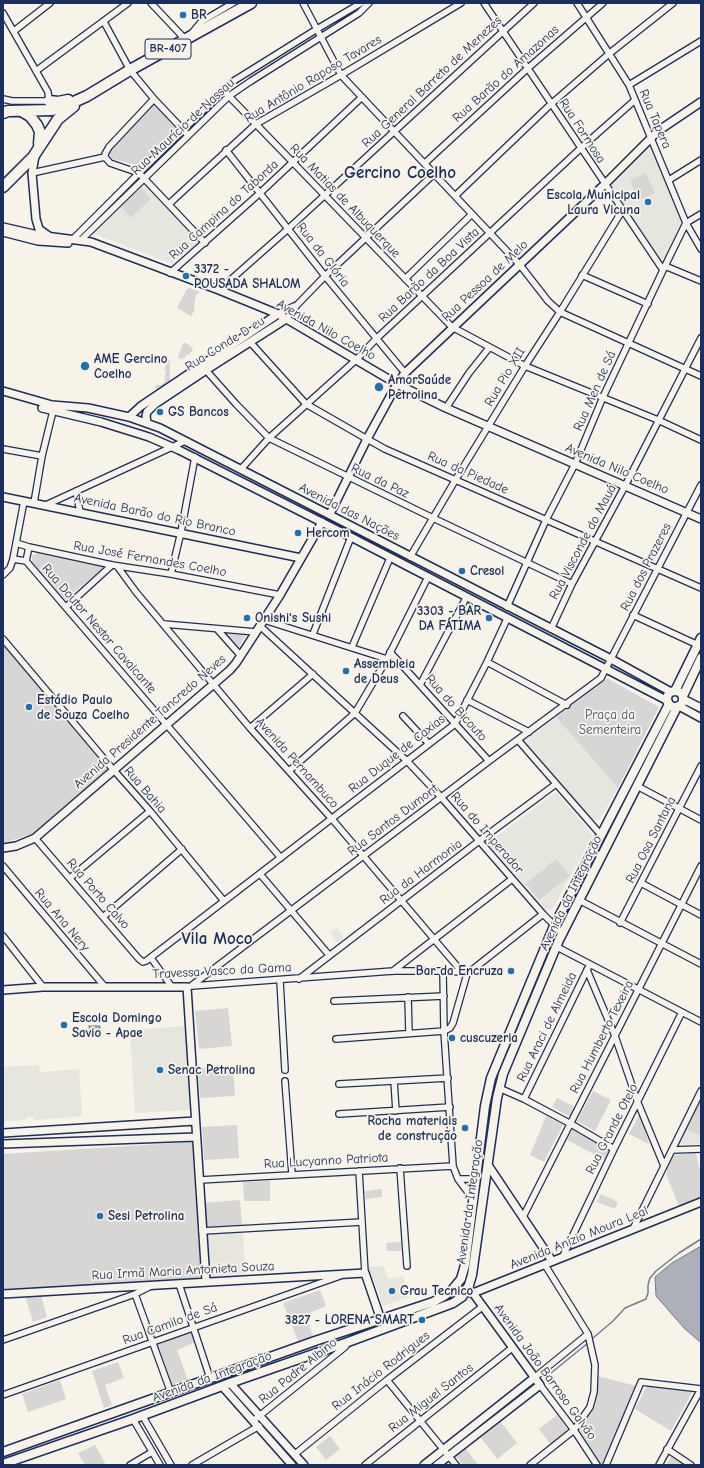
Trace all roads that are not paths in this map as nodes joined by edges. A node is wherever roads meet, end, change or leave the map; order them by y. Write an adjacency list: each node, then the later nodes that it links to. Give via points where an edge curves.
1 (50, 3): 19 (street)
2 (128, 3): 17 (street)
3 (151, 3): 21 (street)
4 (233, 3): 21 (street, via 201,22)
5 (251, 3): 21 (highway, BR-407)
6 (303, 3): 18 (street)
7 (361, 3): 18 (street, Rua Maurício de Nassau)
8 (370, 3): 22 (street, Rua Maurício de Nassau)
9 (461, 3): 28 (street, Rua Antônio Raposo Tavares)
10 (484, 3): 20 (street, Rua Formosa)
11 (534, 3): 20 (street, Rua General Barreto de Menezes)
12 (577, 3): 16 (street, Rua Tapera)
13 (603, 3): 16 (street, Rua Barão do Amazonas)
14 (673, 3): 24 (street)
15 (3, 13): 19 (street)
16 (586, 16): 24 (street, Rua Tapera); 25 (street, Rua Barão do Amazonas)
17 (104, 22): 26 (street); 27 (street)
18 (317, 29): 22 (street); 31 (street, Rua Maurício de Nassau)
19 (14, 31): 27 (street)
20 (503, 31): 25 (street, Rua Formosa); 44 (street, Rua General Barreto de Menezes)
21 (187, 38): 26 (highway, BR-407)
22 (321, 38): 28 (street); 33 (street, Rua Maurício de Nassau)
23 (701, 41): 29 (street)
24 (610, 53): 29 (street, Rua Tapera); 40 (street)
25 (527, 69): 40 (street, Rua Formosa); 53 (street, Rua Barão do Amazonas)
26 (130, 70): 30 (highway, BR-407); 36 (street)
27 (36, 72): 38 (street, via 48,92)
28 (341, 75): 34 (street); 42 (street, Rua Antônio Raposo Tavares)
29 (629, 85): 37 (street, Rua Tapera)
30 (97, 90): 32 (highway, BR-407); 38 (highway, via 58,102)
31 (223, 90): 33 (street, Rua Matias de Albuquerque); 43 (street, Rua Maurício de Nassau)
32 (87, 96): 41 (highway, BR-407, via 57,109); 49 (highway, BR-407, via 58,119)
33 (229, 96): 42 (street, Rua Matias de Albuquerque); 45 (street, Rua Maurício de Nassau)
34 (362, 97): 44 (street); 52 (street, Rua Campina do Taborda)
35 (3, 99): 38 (street)
36 (154, 99): 43 (street); 50 (street, via 109,147)
37 (635, 100): 46 (street, Rua Tapera); 47 (street, Rua Barão da Boa Vista)
38 (49, 101)
39 (701, 102): 46 (street, Rua Pessoa de Melo, via 667,124)
40 (551, 104): 47 (street, Rua Formosa); 63 (street)
41 (8, 110): 49 (highway, via 30,116 37,125 40,136)
42 (256, 124): 48 (street, Rua Antônio Raposo Tavares); 52 (street, Rua Matias de Albuquerque)
43 (183, 129): 45 (street); 55 (street, Rua Maurício de Nassau)
44 (394, 130): 53 (street); 62 (street, Rua General Barreto de Menezes)
45 (188, 135): 57 (street, Rua Maurício de Nassau)
46 (651, 138): 58 (street, Rua Tapera); 59 (street, Rua Pessoa de Melo)
47 (581, 148): 59 (street, Rua Formosa); 72 (street, Rua Barão da Boa Vista)
48 (226, 150): 61 (street, Rua da Glória); 64 (street, Rua Antônio Raposo Tavares)
49 (36, 152): 54 (street); 60 (highway, BR-407)
50 (105, 157): 54 (street); 55 (street, via 110,163)
51 (701, 160): 58 (street)
52 (292, 163): 61 (street, Rua Campina do Taborda); 62 (street, Rua Matias de Albuquerque)
53 (425, 163): 56 (street)
54 (32, 173): 73 (street, via 37,224)
55 (139, 173): 57 (street); 74 (street, Rua Maurício de Nassau)
56 (435, 173): 63 (street); 75 (street)
57 (144, 178): 64 (street); 76 (street, Rua Maurício de Nassau)
58 (669, 180): 68 (street, Rua Tapera)
59 (604, 185): 65 (street, Rua Formosa); 80 (street, Rua Pessoa de Melo)
60 (3, 187)
61 (260, 193): 70 (street, Rua da Glória); 78 (street, Rua Campina do Taborda)
62 (325, 196): 70 (street, Rua General Barreto de Menezes); 75 (street, Rua Matias de Albuquerque)
63 (455, 196): 66 (street)
64 (168, 204): 78 (street)
65 (622, 210): 81 (street, Rua Formosa); 83 (street, Rua Pio XII)
66 (472, 214): 72 (street); 85 (street)
67 (701, 214): 68 (street)
68 (686, 223): 79 (street, Rua Tapera); 81 (street, Rua Men de Sá)
69 (3, 227): 73 (street, Avenida Nilo Coelho)
70 (288, 229): 84 (street, Rua da Glória); 87 (street, Rua General Barreto de Menezes)
71 (3, 232): 77 (street, Avenida Nilo Coelho, via 50,242)
72 (491, 233): 80 (street); 88 (street, Rua Barão da Boa Vista)
73 (49, 237): 74 (street, Avenida Nilo Coelho)
74 (73, 239): 76 (street, Avenida Nilo Coelho)
75 (367, 239): 84 (street); 85 (street, Rua Matias de Albuquerque)
76 (81, 240): 77 (street, Avenida Nilo Coelho)
77 (91, 242): 82 (street, Avenida Nilo Coelho)
78 (205, 243): 82 (street, Rua Campina do Taborda)
79 (701, 249)
80 (520, 265): 91 (street, via 540,292); 94 (street, Rua Pessoa de Melo)
81 (664, 268): 86 (street); 89 (street, Rua Men de Sá)
82 (170, 273): 87 (street, Avenida Nilo Coelho)
83 (582, 275): 89 (street); 91 (street, Rua Pio XII)
84 (326, 276): 90 (street); 96 (street, Rua da Glória)
85 (405, 279): 88 (street, Rua Matias de Albuquerque)
86 (701, 281)
87 (219, 290): 92 (street, Avenida Nilo Coelho)
88 (422, 297): 94 (street, Rua Matias de Albuquerque); 96 (street, Rua Barão da Boa Vista)
89 (648, 304): 98 (street, Rua Men de Sá)
90 (296, 305): 92 (street); 93 (street)
91 (560, 312): 98 (street); 101 (street, Rua Pio XII)
92 (278, 314): 93 (street, Avenida Nilo Coelho); 102 (street, Rua Conde D eu)
93 (286, 319): 97 (street, Rua Conde D eu); 100 (street, Avenida Nilo Coelho)
94 (452, 327): 99 (street, Rua Matias de Albuquerque); 104 (street, Rua Pessoa de Melo)
95 (701, 338): 103 (street, Rua Visconde do Mauá)
96 (376, 339): 100 (street, Rua Barão da Boa Vista); 104 (street, Rua da Glória)
97 (250, 342): 102 (street, Rua Conde D eu); 110 (street, Rua da Piedade)
98 (628, 344): 103 (street); 109 (street, Rua Men de Sá)
99 (489, 348): 101 (street, Rua Matias de Albuquerque); 111 (street)
100 (356, 359): 106 (street, Avenida Nilo Coelho); 110 (street, Rua Barão da Boa Vista)
101 (525, 366): 109 (street, Rua Matias de Albuquerque); 116 (street, Rua Pio XII)
102 (204, 367): 113 (street, Rua Conde D eu, via 141,406); 115 (street, Rua Conde D eu, via 150,407 146,416); 117 (street, Rua da Paz)
103 (685, 369): 105 (street); 114 (street, Rua Visconde do Mauá)
104 (405, 373): 106 (street, Rua Pessoa de Melo)
105 (701, 376)
106 (397, 384): 111 (street, Avenida Nilo Coelho); 118 (street, Rua Pessoa de Melo)
107 (3, 392): 113 (street, Avenida das Nações, via 52,406 88,408)
108 (3, 396): 112 (street, Avenida das Nações)
109 (603, 397): 114 (street, Rua Matias de Albuquerque); 125 (street, Rua Men de Sá)
110 (306, 404): 117 (street, Rua Barão da Boa Vista); 118 (street, Rua da Piedade)
111 (446, 408): 116 (street, Avenida Nilo Coelho)
112 (53, 411): 121 (street, Avenida das Nações, via 101,422); 123 (street)
113 (129, 417): 115 (street, Avenida das Nações)
114 (658, 420): 119 (street, Rua Matias de Albuquerque); 130 (street, Rua Visconde do Mauá)
115 (147, 422): 120 (street, Avenida das Nações)
116 (489, 427): 125 (street, Avenida Nilo Coelho); 128 (street, Rua Pio XII)
117 (269, 438): 126 (street, Rua Barão da Boa Vista); 127 (street, Rua da Paz)
118 (367, 439): 127 (street, Rua Pessoa de Melo); 128 (street, Rua da Piedade)
119 (701, 440)
120 (185, 441): 121 (street); 126 (street, Avenida das Nações)
121 (173, 447): 124 (street, Avenida das Nações); 131 (street)
122 (3, 448): 123 (street)
123 (42, 456): 136 (street)
124 (194, 458): 134 (street, Avenida das Nações); 145 (street)
125 (575, 464): 130 (street, Avenida Nilo Coelho); 143 (street, Rua Men de Sá)
126 (241, 469): 132 (street, Avenida das Nações)
127 (347, 477): 140 (street, Rua Pessoa de Melo); 141 (street, Rua da Paz)
128 (456, 479): 141 (street, Rua Pio XII); 143 (street, Rua da Piedade)
129 (701, 485): 139 (street, Rua dos Prazeres)
130 (625, 486): 139 (street, Avenida Nilo Coelho); 148 (street, Rua Visconde do Mauá)
131 (76, 491): 137 (street); 138 (street)
132 (282, 491): 134 (street, via 277,495); 140 (street, Avenida das Nações)
133 (3, 497): 135 (street, Avenida Barão do Rio Branco)
134 (279, 500): 144 (street, Avenida das Nações)
135 (24, 501): 136 (street, Avenida Barão do Rio Branco); 149 (street)
136 (34, 503): 137 (street, Avenida Barão do Rio Branco)
137 (46, 505): 138 (street, Avenida Barão do Rio Branco)
138 (80, 512): 145 (street, Avenida Barão do Rio Branco)
139 (686, 512): 142 (street, Avenida Nilo Coelho); 161 (street, Rua dos Prazeres)
140 (330, 514): 147 (street, Avenida das Nações)
141 (433, 518): 152 (street, Rua Pio XII); 157 (street, Rua da Paz)
142 (700, 518)
143 (546, 520): 148 (street, Rua da Piedade); 157 (street, Rua Men de Sá)
144 (322, 522): 146 (street, Avenida das Nações); 153 (street, Avenida Presidente Tancredo Neves)
145 (181, 532): 153 (street, Avenida Barão do Rio Branco); 162 (street)
146 (351, 537): 151 (street, Avenida das Nações); 177 (street)
147 (377, 539): 151 (street); 152 (street, Avenida das Nações)
148 (595, 541): 161 (street, Rua da Piedade); 165 (street, Rua Visconde do Mauá)
149 (16, 543): 150 (street, Rua José Fernandes Coelho); 155 (street)
150 (29, 547): 156 (street); 158 (street, Rua José Fernandes Coelho)
151 (372, 548): 154 (street, Avenida das Nações)
152 (410, 557): 170 (street, Avenida das Nações)
153 (301, 558): 167 (street, Avenida Presidente Tancredo Neves)
154 (390, 558): 164 (street, Avenida das Nações); 180 (street)
155 (14, 559): 156 (street); 160 (street)
156 (26, 561): 169 (street, Rua Doutor Nestor Cavalcante)
157 (527, 563): 165 (street, Rua da Paz); 170 (street, Rua Men de Sá)
158 (114, 566): 162 (street, Rua José Fernandes Coelho); 169 (street); 173 (street, Avenida Pernambuco)
159 (3, 567): 160 (street)
160 (10, 568): 163 (street)
161 (657, 568): 166 (street, Rua da Piedade); 171 (street, Rua dos Prazeres)
162 (170, 574): 167 (street, Rua José Fernandes Coelho)
163 (3, 575)
164 (428, 578): 168 (street, Avenida das Nações); 181 (street)
165 (572, 584): 176 (street, Rua Visconde do Mauá)
166 (701, 588)
167 (280, 595): 174 (street, Avenida Presidente Tancredo Neves)
168 (466, 598): 172 (street, Avenida das Nações); 190 (street)
169 (66, 607): 199 (street, Rua Doutor Nestor Cavalcante)
170 (507, 607): 176 (street, Avenida das Nações)
171 (633, 615): 179 (street); 185 (street, Rua dos Prazeres)
172 (507, 619): 186 (street, Rua Duque de Caxias); 187 (street, Avenida das Nações)
173 (164, 624): 175 (street); 189 (street, Avenida Pernambuco)
174 (260, 626): 175 (street); 177 (street); 182 (street, Avenida Presidente Tancredo Neves); 188 (street, Rua do Imperador)
175 (217, 629): 182 (street)
176 (551, 629): 185 (street, Avenida das Nações)
177 (313, 634): 180 (street)
178 (3, 640): 208 (street, Rua Bahia)
179 (699, 642): 191 (main road)
180 (352, 647): 184 (street)
181 (390, 652): 184 (street); 190 (street, Rua do Bicouto)
182 (241, 656): 189 (street, Avenida Presidente Tancredo Neves)
183 (701, 658): 193 (main road, Avenida da Integração)
184 (387, 659): 196 (street)
185 (611, 659): 187 (street, Rua dos Prazeres); 191 (street, Avenida das Nações)
186 (487, 662): 192 (street, Rua Duque de Caxias); 194 (street)
187 (605, 669): 193 (street, Avenida das Nações); 194 (street, Rua Santos Dumont, via 601,678)
188 (313, 674): 196 (street, Rua do Imperador); 201 (street)
189 (214, 684): 199 (street, Avenida Presidente Tancredo Neves); 201 (street, Avenida Pernambuco)
190 (420, 685): 200 (street, Rua do Bicouto)
191 (673, 692): 193 (main road, via 668,696); 193 (main road, via 680,692)
192 (467, 700): 200 (street, Rua Duque de Caxias); 202 (street)
193 (676, 702): 195 (street, Avenida das Nações); 198 (street, Avenida das Nações); 212 (main road, Avenida da Integração); 218 (main road, Avenida da Integração)
194 (567, 705): 202 (street, Rua Santos Dumont)
195 (701, 708)
196 (355, 713): 205 (street, Rua do Imperador); 209 (street)
197 (403, 716): 204 (street)
198 (701, 718)
199 (166, 724): 208 (street, Avenida Presidente Tancredo Neves); 224 (street, Rua Doutor Nestor Cavalcante)
200 (454, 724): 204 (street, Rua Duque de Caxias); 206 (street, Rua do Bicouto)
201 (250, 728): 209 (street, Avenida Pernambuco)
202 (529, 732): 203 (street, Rua Santos Dumont)
203 (518, 740): 206 (street, Rua Santos Dumont); 211 (street)
204 (429, 744): 205 (street, Rua Duque de Caxias)
205 (408, 761): 213 (street, Rua do Imperador); 216 (street, Rua Duque de Caxias)
206 (489, 761): 213 (street, Rua Santos Dumont)
207 (701, 766): 210 (street, Rua Osa Santana)
208 (113, 770): 215 (street, Rua Bahia); 219 (street, Avenida Presidente Tancredo Neves)
209 (290, 771): 216 (street, Avenida Pernambuco)
210 (699, 773): 214 (street, Rua Osa Santana)
211 (556, 784): 218 (street); 220 (street, Rua da Harmonia)
212 (637, 786): 214 (street); 232 (main road, Avenida da Integração)
213 (442, 797): 220 (street, Rua do Imperador); 223 (street, Rua Santos Dumont)
214 (679, 808): 217 (street); 230 (street, Rua Osa Santana)
215 (150, 811): 222 (street, Rua Bahia); 228 (street)
216 (332, 819): 223 (street, Avenida Pernambuco); 224 (street, Rua Duque de Caxias)
217 (701, 820)
218 (601, 835): 240 (main road, Avenida da Integração)
219 (35, 838): 221 (street, Avenida Presidente Tancredo Neves); 228 (street, Rua Porto Calvo)
220 (479, 841): 229 (street, Rua do Imperador); 231 (street, Rua da Harmonia)
221 (3, 848)
222 (182, 849): 233 (street, Rua Bahia); 238 (street)
223 (364, 856): 231 (street, Avenida Pernambuco); 235 (street, Rua Santos Dumont)
224 (281, 858): 227 (street, Rua Duque de Caxias)
225 (3, 866): 255 (street, Rua Ana Nery)
226 (701, 866): 234 (street, Rua Humberto Texeira)
227 (260, 874): 233 (street, Rua Duque de Caxias); 235 (street)
228 (70, 878): 238 (street, Rua Porto Calvo)
229 (512, 878): 236 (street, Rua do Imperador); 243 (street)
230 (641, 883): 234 (street); 239 (street, Rua Osa Santana)
231 (402, 900): 243 (street, Avenida Pernambuco); 246 (street, Rua da Harmonia)
232 (579, 900): 239 (street); 241 (main road, Avenida da Integração)
233 (224, 901): 247 (street, Rua Duque de Caxias)
234 (682, 905): 237 (street); 244 (street, Rua Humberto Texeira)
235 (291, 911): 246 (street); 257 (street, Rua Santos Dumont)
236 (543, 914): 240 (street, Rua do Imperador); 252 (street)
237 (701, 915)
238 (103, 917): 247 (street, Rua Porto Calvo, via 141,961)
239 (620, 923): 244 (street)
240 (554, 926): 241 (street, Rua do Imperador); 279 (main road, Avenida da Integração, via 494,1070)
241 (563, 934): 245 (main road, Avenida da Integração)
242 (3, 936): 258 (street)
243 (434, 939): 250 (street); 252 (street, Avenida Pernambuco)
244 (662, 944): 248 (street); 259 (street, Rua Humberto Texeira)
245 (557, 947): 249 (street); 275 (main road, Avenida da Integração, via 507,1063)
246 (329, 955): 253 (street, Rua da Harmonia)
247 (148, 960): 256 (street, Rua Porto Calvo)
248 (701, 964)
249 (589, 967): 259 (street); 268 (street); 277 (street, Rua Araci de Almeida)
250 (393, 971): 251 (street, Travessa Vasco da Gama); 253 (street, Travessa Vasco da Gama)
251 (443, 971): 252 (street, Travessa Vasco da Gama); 261 (street)
252 (465, 973): 266 (street, via 453,1023)
253 (299, 979): 254 (street, Travessa Vasco da Gama)
254 (280, 981): 257 (street, Travessa Vasco da Gama); 270 (street)
255 (105, 987): 256 (street, Travessa Vasco da Gama); 258 (street, Travessa Vasco da Gama)
256 (172, 987): 257 (street, Travessa Vasco da Gama)
257 (189, 987): 284 (street)
258 (43, 988): 260 (street, Travessa Vasco da Gama)
259 (638, 989): 264 (street); 268 (street, Rua Humberto Texeira)
260 (3, 990)
261 (444, 996): 262 (street); 266 (street)
262 (408, 997): 263 (street); 267 (street)
263 (334, 1001)
264 (682, 1012): 265 (street); 278 (street, Rua Grande Otelo)
265 (701, 1022)
266 (444, 1031): 267 (street); 271 (street)
267 (409, 1033): 269 (street)
268 (615, 1036): 278 (street); 287 (street, Rua Humberto Texeira)
269 (336, 1039)
270 (285, 1070)
271 (448, 1078): 273 (street); 280 (street)
272 (285, 1081): 299 (street)
273 (394, 1081): 274 (street); 282 (street)
274 (339, 1084)
275 (499, 1088): 277 (street); 281 (main road, Avenida da Integração)
276 (701, 1090): 293 (street)
277 (524, 1099): 287 (street)
278 (638, 1102): 291 (street, Rua Grande Otelo); 296 (street)
279 (485, 1106): 281 (main road); 285 (main road, Avenida da Integração)
280 (450, 1107): 282 (street); 295 (street)
281 (496, 1107): 286 (main road, Avenida da Integração)
282 (396, 1111): 283 (street)
283 (339, 1114)
284 (195, 1120): 288 (street); 289 (street)
285 (483, 1123): 286 (main road, via 488,1120); 300 (main road, Avenida da Integração)
286 (494, 1124): 294 (main road, Avenida da Integração)
287 (571, 1124): 291 (street); 305 (street, Rua Humberto Texeira)
288 (3, 1133)
289 (196, 1137): 290 (street); 301 (street)
290 (3, 1144)
291 (614, 1149): 309 (street, Rua Grande Otelo)
292 (701, 1149): 293 (street)
293 (672, 1150): 296 (street)
294 (488, 1165): 305 (street); 318 (main road, Avenida da Integração)
295 (453, 1166): 297 (street, Rua Lucyanno Patriota); 302 (street)
296 (664, 1166): 307 (street)
297 (400, 1168): 298 (street, Rua Lucyanno Patriota); 312 (street)
298 (359, 1172): 299 (street, Rua Lucyanno Patriota); 306 (street)
299 (292, 1174): 301 (street, Rua Lucyanno Patriota)
300 (476, 1179): 302 (street); 303 (main road, Avenida da Integração)
301 (200, 1180): 308 (street)
302 (458, 1180): 303 (street)
303 (473, 1199): 322 (main road, Avenida da Integração, via 465,1265 457,1285 440,1299)
304 (701, 1202): 307 (street, Avenida Anízio Moura Leal)
305 (523, 1217): 310 (street)
306 (362, 1222): 308 (street); 313 (street)
307 (633, 1229): 309 (street, Avenida Anízio Moura Leal)
308 (202, 1231): 315 (street)
309 (563, 1256): 310 (street, Avenida Anízio Moura Leal)
310 (552, 1261): 311 (street, Avenida Anízio Moura Leal)
311 (545, 1265): 318 (street, Avenida Anízio Moura Leal); 324 (street)
312 (407, 1266)
313 (365, 1273): 314 (street, Rua Irmã Maria Antonieta Souza); 322 (street)
314 (345, 1274): 315 (street, Rua Irmã Maria Antonieta Souza); 323 (street, Rua Camilo de Sá)
315 (206, 1281): 316 (street, Rua Irmã Maria Antonieta Souza)
316 (179, 1284): 317 (street, Rua Irmã Maria Antonieta Souza); 323 (street)
317 (153, 1285): 319 (street, Rua Irmã Maria Antonieta Souza); 320 (street)
318 (469, 1292): 321 (street, Avenida João Barroso Galvão); 329 (main road, Avenida da Integração, via 453,1303)
319 (3, 1294)
320 (135, 1294): 326 (street); 328 (street)
321 (482, 1307): 331 (street, Avenida João Barroso Galvão); 335 (street, Rua Inácio Rodrigues)
322 (381, 1320): 325 (main road, Avenida da Integração)
323 (194, 1327): 328 (street, Rua Camilo de Sá); 333 (street)
324 (588, 1334): 334 (street); 347 (street, via 595,1365 594,1392 590,1407)
325 (331, 1336): 327 (main road, Avenida da Integração); 330 (main road, via 329,1340)
326 (3, 1340)
327 (315, 1341): 332 (main road, via 319,1345); 333 (main road, Avenida da Integração)
328 (153, 1342): 340 (street); 341 (street, Rua Camilo de Sá)
329 (348, 1342): 330 (main road, Avenida da Integração); 343 (street, Rua Padre Albino, via 346,1347)
330 (334, 1347): 332 (main road, Avenida da Integração)
331 (512, 1348): 334 (street, Avenida João Barroso Galvão); 345 (street, Rua Miguel Santos)
332 (319, 1352): 336 (main road, Avenida da Integração)
333 (210, 1378): 340 (main road, Avenida da Integração)
334 (534, 1378): 337 (street, Avenida João Barroso Galvão); 352 (street)
335 (387, 1380): 345 (street); 355 (street, Rua Inácio Rodrigues)
336 (230, 1383): 338 (main road, Avenida da Integração); 343 (street)
337 (540, 1385): 347 (street, Avenida João Barroso Galvão); 356 (street)
338 (222, 1386): 342 (main road, Avenida da Integração); 346 (street)
339 (701, 1389): 351 (street); 371 (street, via 641,1382)
340 (171, 1393): 348 (main road, Avenida da Integração)
341 (3, 1395)
342 (142, 1415): 344 (main road, Avenida da Integração); 361 (street)
343 (260, 1415): 346 (street, Rua Padre Albino); 355 (street)
344 (133, 1419): 350 (main road, Avenida da Integração); 354 (street)
345 (420, 1421): 352 (street); 365 (street, Rua Miguel Santos)
346 (256, 1423): 362 (street, Rua Padre Albino); 363 (street)
347 (574, 1430): 369 (street); 370 (street, Avenida João Barroso Galvão)
348 (51, 1435): 349 (main road, Avenida da Integração); 350 (main road)
349 (19, 1446): 353 (main road, Avenida da Integração); 357 (main road)
350 (54, 1446): 357 (main road, Avenida da Integração)
351 (667, 1449): 372 (street); 373 (street)
352 (444, 1450): 356 (street); 366 (street)
353 (3, 1452)
354 (152, 1452): 359 (street); 360 (street)
355 (295, 1454): 364 (street)
356 (449, 1456): 367 (street); 368 (street)
357 (23, 1457): 358 (main road, Avenida da Integração)
358 (3, 1464)
359 (130, 1465)
360 (160, 1465)
361 (171, 1465)
362 (192, 1465)
363 (292, 1465)
364 (304, 1465)
365 (365, 1465)
366 (424, 1465)
367 (437, 1465)
368 (456, 1465)
369 (530, 1465)
370 (597, 1465)
371 (606, 1465)
372 (659, 1465)
373 (691, 1465)

